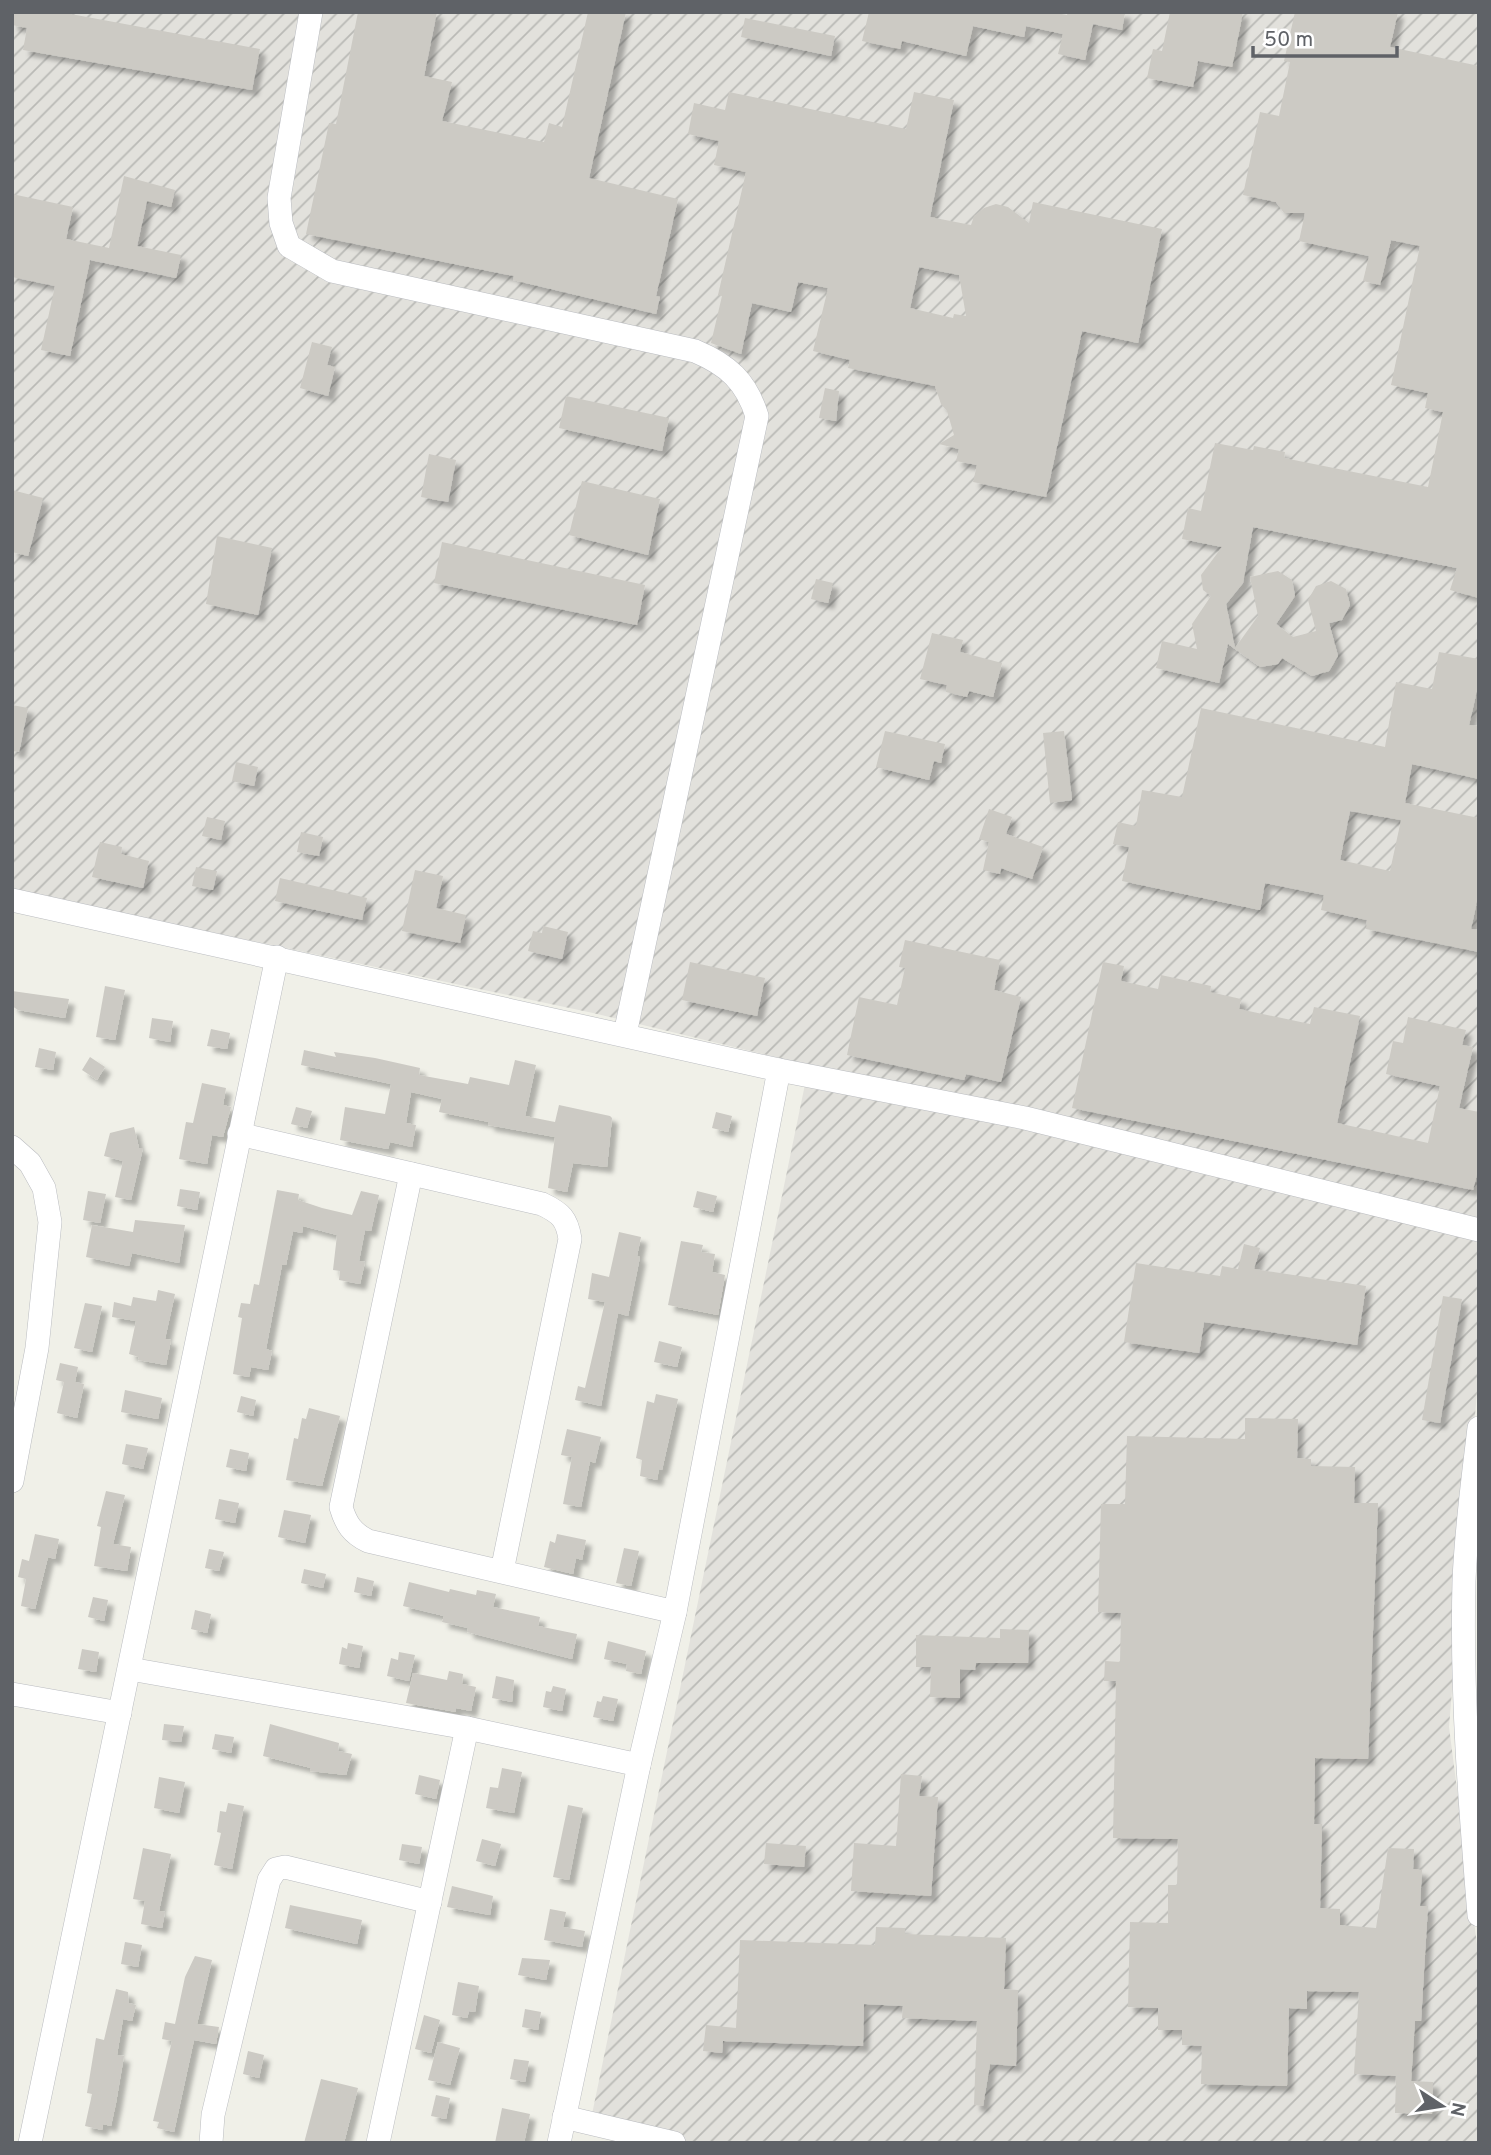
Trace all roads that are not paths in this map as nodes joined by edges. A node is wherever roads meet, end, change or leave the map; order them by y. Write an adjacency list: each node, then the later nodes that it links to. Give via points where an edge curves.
1 (311, 12): 4 (street, via 279,198 289,246 332,271 695,351 717,360 749,391 757,416)
2 (12, 900): 3 (street)
3 (277, 957): 4 (street); 6 (street)
4 (625, 1034): 5 (street)
5 (779, 1070): 9 (street, via 1024,1118); 13 (street)
6 (239, 1134): 8 (street); 14 (street)
7 (12, 1147): 11 (street, via 30,1163 44,1188 50,1222 37,1348)
8 (411, 1174): 12 (street, via 341,1507 351,1528 368,1541); 12 (street, via 542,1204 560,1212 567,1223 570,1239)
9 (1479, 1230)
10 (1479, 1428): 20 (street, via 1464,1579 1463,1664)
11 (12, 1481)
12 (502, 1571): 13 (street)
13 (675, 1612): 18 (street)
14 (130, 1669): 16 (street); 17 (street)
15 (12, 1693): 16 (street)
16 (120, 1713): 22 (street)
17 (467, 1728): 18 (street); 19 (street)
18 (639, 1765): 21 (street)
19 (430, 1902): 23 (street, via 285,1867 276,1869 269,1880); 24 (street)
20 (1479, 1915)
21 (564, 2117): 25 (street); 26 (street)
22 (30, 2143)
23 (211, 2143)
24 (378, 2143)
25 (559, 2143)
26 (674, 2143)

